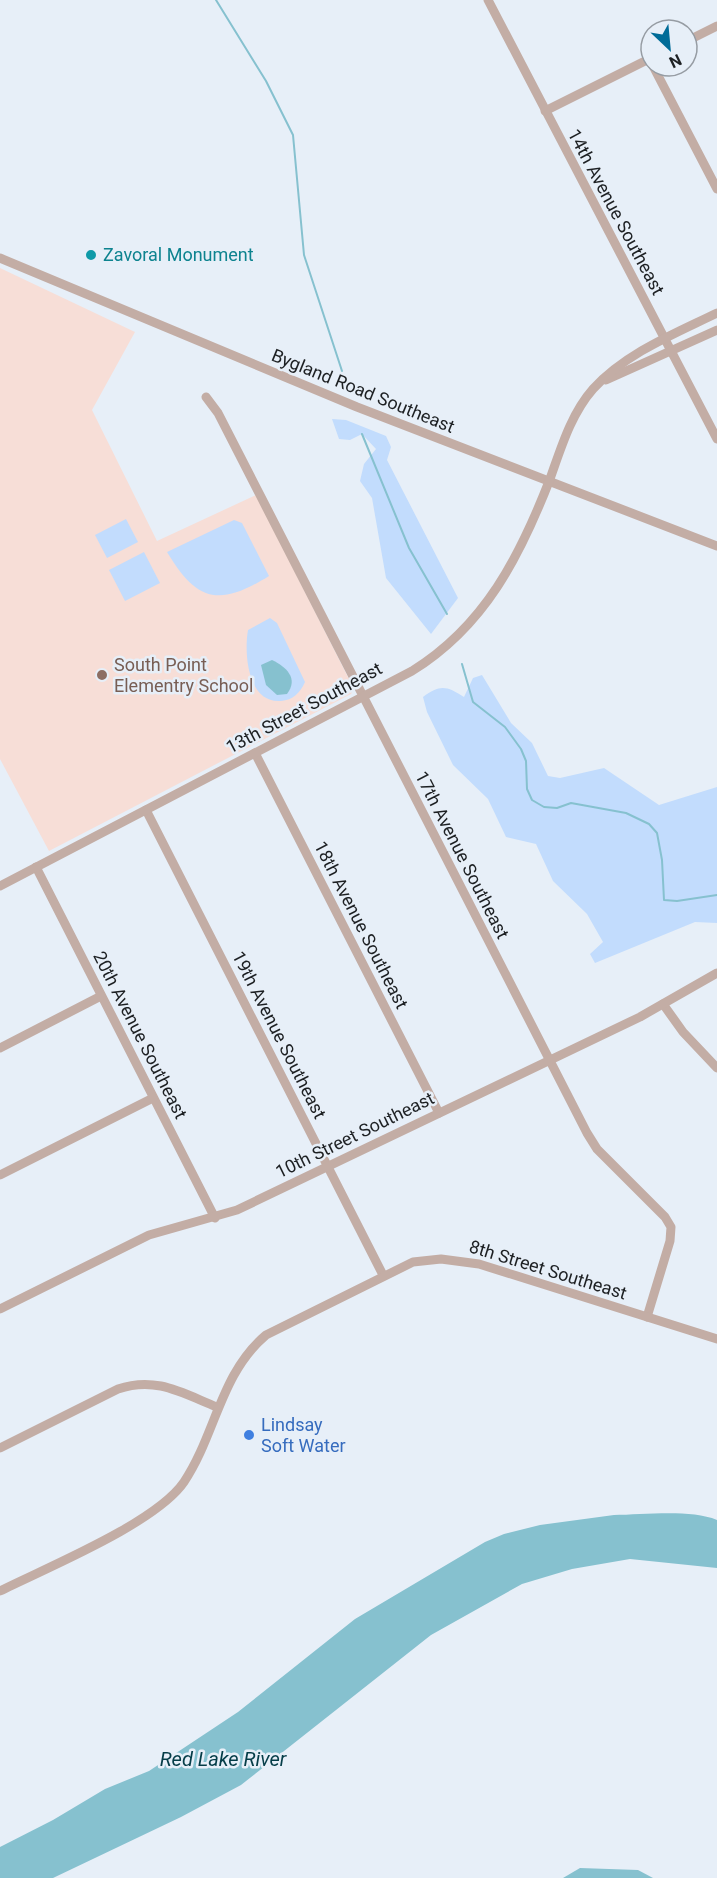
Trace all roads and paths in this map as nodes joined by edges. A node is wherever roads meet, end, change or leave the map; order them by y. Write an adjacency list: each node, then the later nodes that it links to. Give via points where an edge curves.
1 (488, 0): 6 (street, 14th Avenue Southeast)
2 (717, 26): 3 (street)
3 (699, 35)
4 (639, 67): 6 (street)
5 (660, 78): 7 (street)
6 (545, 111): 11 (street, 14th Avenue Southeast)
7 (717, 189)
8 (0, 258): 16 (street, Bygland Road Southeast, via 209,347)
9 (717, 313): 11 (street)
10 (717, 330): 12 (street)
11 (665, 339): 12 (street, 14th Avenue Southeast); 13 (street, via 614,369)
12 (672, 352): 13 (street); 15 (street, 14th Avenue Southeast)
13 (594, 388): 16 (street, 13th Street Southeast, via 576,414)
14 (206, 397): 18 (street, 17th Avenue Southeast, via 218,413)
15 (717, 439)
16 (549, 481): 17 (street, Bygland Road Southeast); 18 (street, 13th Street Southeast, via 508,573 471,623 428,661)
17 (717, 546)
18 (363, 696): 19 (street, 13th Street Southeast); 27 (street, 17th Avenue Southeast)
19 (255, 753): 20 (street, 13th Street Southeast); 30 (street, 18th Avenue Southeast)
20 (146, 810): 21 (street, 13th Street Southeast); 31 (street, 19th Avenue Southeast)
21 (36, 867): 22 (street, 13th Street Southeast); 24 (street, 20th Avenue Southeast)
22 (0, 886)
23 (717, 973): 25 (street, 10th Street Southeast)
24 (101, 996): 26 (street); 29 (street, 20th Avenue Southeast)
25 (663, 1004): 27 (street, 10th Street Southeast); 28 (street)
26 (0, 1048)
27 (549, 1060): 30 (street, 10th Street Southeast); 36 (street, 17th Avenue Southeast, via 597,1149 671,1227)
28 (717, 1068)
29 (153, 1098): 32 (street); 33 (street, 20th Avenue Southeast)
30 (439, 1113): 31 (street, 10th Street Southeast)
31 (328, 1167): 33 (street, 10th Street Southeast); 34 (street, 19th Avenue Southeast)
32 (0, 1175)
33 (215, 1218): 35 (street, 10th Street Southeast, via 149,1235)
34 (382, 1275): 36 (street, 8th Street Southeast, via 413,1262 460,1260); 38 (street, 8th Street Southeast, via 266,1335 234,1371)
35 (0, 1309)
36 (647, 1317): 37 (street, 8th Street Southeast)
37 (717, 1339)
38 (217, 1407): 39 (street, via 156,1384 135,1383); 40 (street, 8th Street Southeast, via 193,1468 164,1504 137,1522)
39 (0, 1448)
40 (0, 1591)

